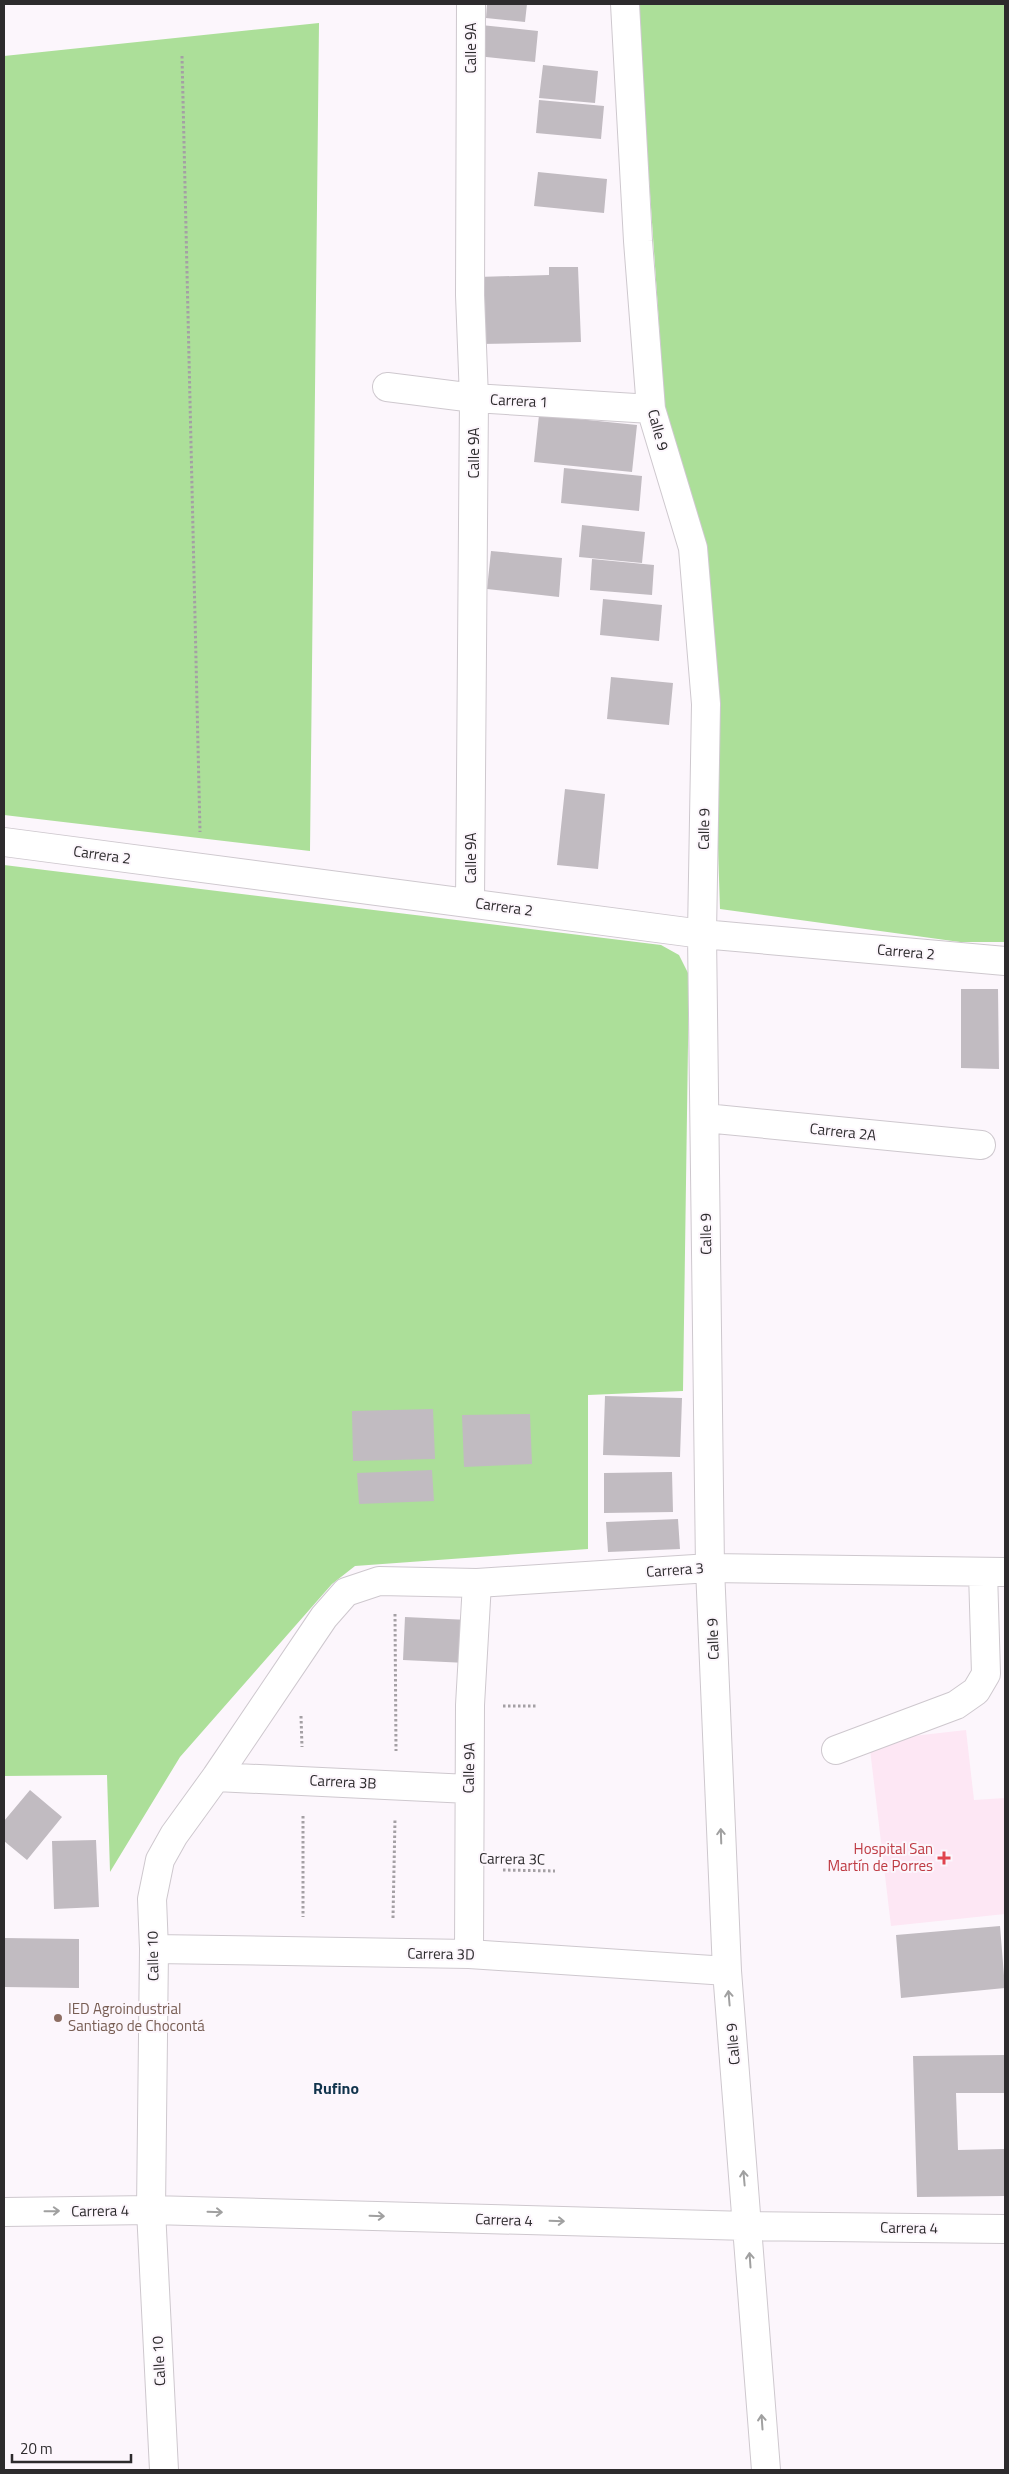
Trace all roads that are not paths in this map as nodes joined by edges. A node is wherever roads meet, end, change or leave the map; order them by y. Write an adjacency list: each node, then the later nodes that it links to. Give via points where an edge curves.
1 (471, 4): 4 (street, Calle 9A, via 470,295)
2 (626, 4): 5 (street, Calle 9, via 638,241)
3 (387, 387): 4 (street, Carrera 1)
4 (474, 398): 5 (street, Carrera 1); 7 (street, Calle 9A)
5 (651, 409): 8 (street, Calle 9, via 693,548 706,704)
6 (4, 842): 7 (street, Carrera 2)
7 (470, 902): 8 (street, Carrera 2)
8 (702, 934): 9 (street, Carrera 2); 10 (street, Calle 9)
9 (1005, 961)
10 (704, 1118): 11 (street, Carrera 2A); 12 (street, Calle 9)
11 (981, 1146)
12 (710, 1568): 13 (street, Carrera 3); 14 (street, Carrera 3); 21 (street, Calle 9, one-way to 12)
13 (994, 1572): 16 (street, via 986,1674 976,1691 956,1705)
14 (477, 1583): 15 (street, Carrera 3, via 379,1581); 18 (street, Calle 9A)
15 (346, 1592): 17 (street, Calle 10, via 324,1617)
16 (836, 1750)
17 (216, 1776): 18 (street, Carrera 3B); 19 (street, Calle 10, via 160,1860 152,1899)
18 (469, 1789): 20 (street, Calle 9A)
19 (154, 1949): 20 (street, Carrera 3D); 22 (street, Calle 10)
20 (469, 1954): 21 (street, Carrera 3D)
21 (727, 1971): 24 (street, Calle 9, one-way to 21)
22 (151, 2210): 23 (street, Carrera 4, one-way to 22); 24 (street, Carrera 4, one-way to 24); 26 (street, Calle 10)
23 (4, 2212)
24 (748, 2226): 25 (street, Carrera 4); 27 (street, Calle 9, one-way to 24)
25 (1005, 2229)
26 (164, 2470)
27 (766, 2470)

